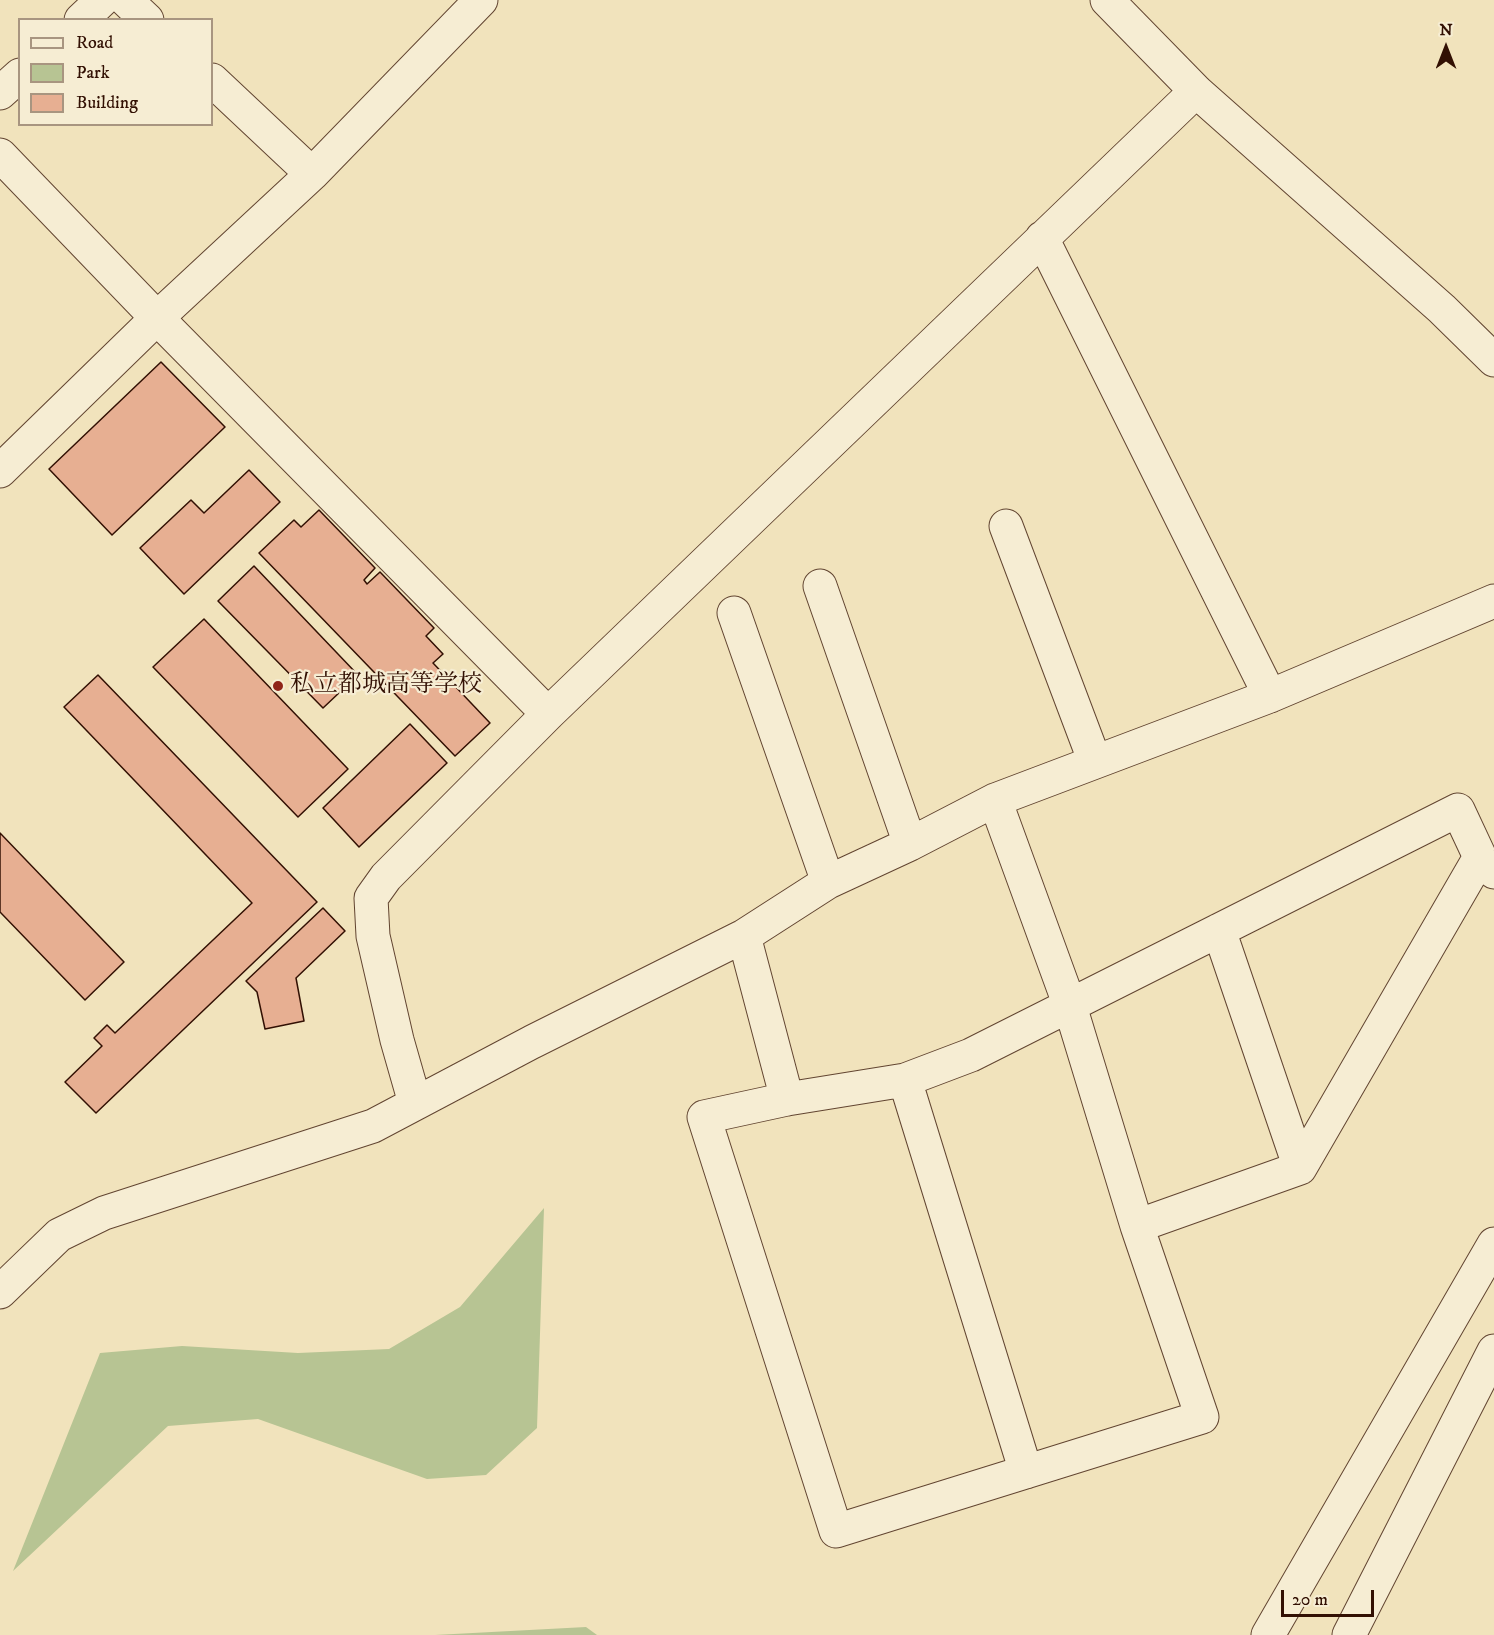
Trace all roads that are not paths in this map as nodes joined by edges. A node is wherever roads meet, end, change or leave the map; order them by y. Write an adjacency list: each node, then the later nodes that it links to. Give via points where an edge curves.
1 (102, 0): 5 (street)
2 (126, 0): 6 (street)
3 (1107, 0): 9 (street)
4 (474, 2): 12 (street)
5 (83, 18)
6 (145, 18)
7 (18, 77): 10 (street)
8 (213, 81): 12 (street)
9 (1196, 91): 13 (street); 15 (street, via 1442,309)
10 (0, 93)
11 (0, 155): 14 (street)
12 (312, 174): 14 (street)
13 (1042, 238): 21 (street); 22 (street)
14 (156, 318): 16 (street); 22 (street)
15 (1494, 360)
16 (0, 471)
17 (1006, 526): 23 (street)
18 (820, 586): 25 (street)
19 (1494, 601): 21 (street)
20 (734, 613): 27 (street)
21 (1270, 696): 23 (street)
22 (548, 714): 33 (street, via 386,877 371,898 373,936)
23 (1095, 762): 24 (street)
24 (995, 800): 25 (street); 30 (street)
25 (910, 844): 27 (street)
26 (1487, 865): 28 (street, via 1458,810); 34 (street)
27 (828, 882): 29 (street)
28 (1219, 930): 30 (street); 34 (street)
29 (744, 936): 32 (street); 33 (street)
30 (1070, 1006): 31 (street, via 971,1055); 35 (street)
31 (905, 1080): 32 (street); 39 (street)
32 (787, 1099): 39 (street, via 704,1117 836,1531)
33 (416, 1103): 37 (street, via 372,1126 104,1213 59,1235)
34 (1300, 1168): 35 (street)
35 (1137, 1226): 39 (street, via 1202,1417)
36 (1494, 1244): 40 (street)
37 (0, 1292)
38 (1494, 1351): 41 (street)
39 (1026, 1472)
40 (1268, 1635)
41 (1349, 1635)

